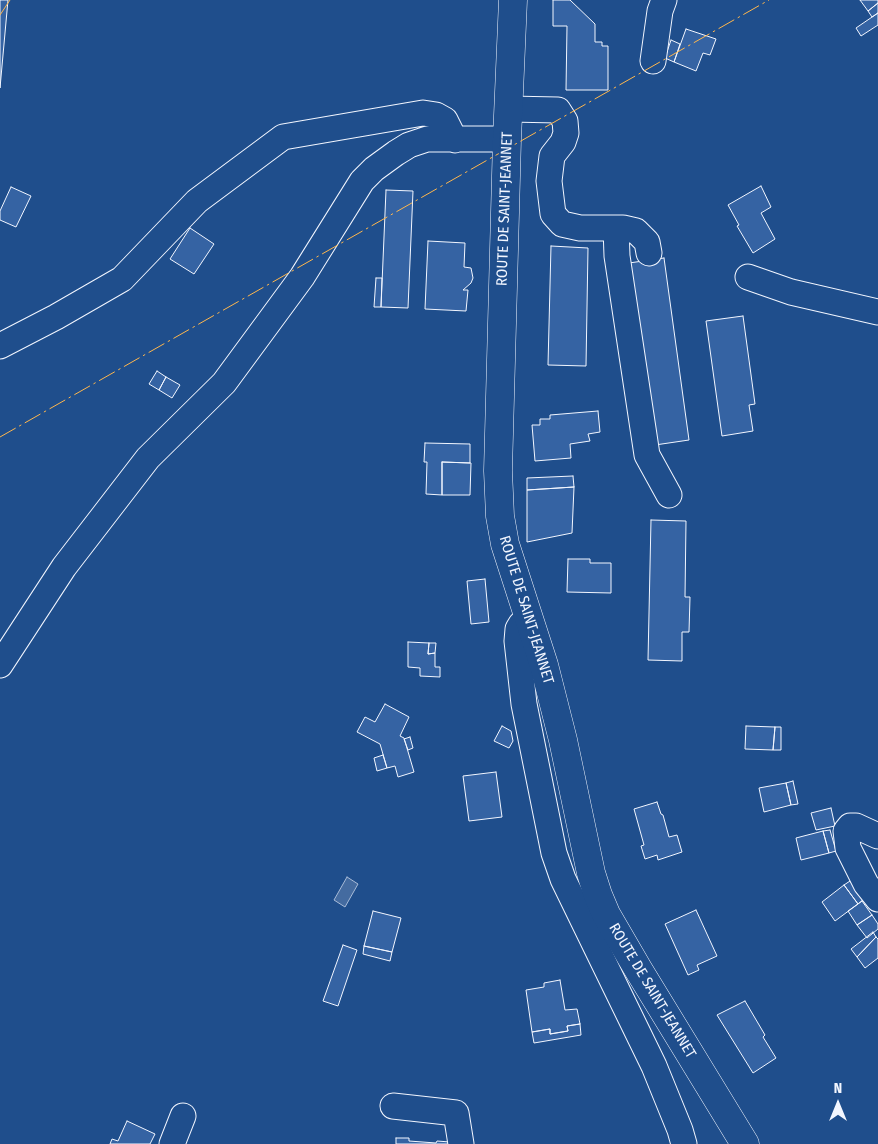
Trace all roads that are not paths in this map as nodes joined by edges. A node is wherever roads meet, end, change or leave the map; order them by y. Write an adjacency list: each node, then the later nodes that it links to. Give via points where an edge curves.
1 (513, 0): 4 (main road, ROUTE DE SAINT-JEANNET)
2 (664, 0): 3 (street)
3 (654, 61)
4 (509, 109): 5 (main road, ROUTE DE SAINT-JEANNET); 7 (street, via 558,110 565,121 563,142 552,156 549,181 553,214 562,224 580,228)
5 (508, 139): 6 (street); 13 (main road, ROUTE DE SAINT-JEANNET, via 499,505 505,544)
6 (455, 140): 11 (street, via 445,120 423,113 284,137 197,201 122,279); 14 (street, via 427,139 410,145 362,181 302,277 230,375 148,458 64,567)
7 (616, 228): 8 (street, via 636,231 647,242); 12 (street, via 647,455)
8 (649, 253)
9 (748, 276): 10 (street, via 791,292)
10 (878, 312)
11 (0, 346)
12 (669, 495)
13 (529, 618): 21 (street, via 518,629 516,641 524,704 554,853 563,879 654,1066); 22 (main road, ROUTE DE SAINT-JEANNET, via 563,740 591,873 606,914)
14 (0, 665)
15 (878, 836): 16 (street, via 856,826 850,826 846,831 848,848 866,884)
16 (878, 899)
17 (394, 1106): 20 (street, via 456,1113)
18 (183, 1116): 19 (street)
19 (172, 1144)
20 (461, 1144)
21 (684, 1144)
22 (745, 1144)

